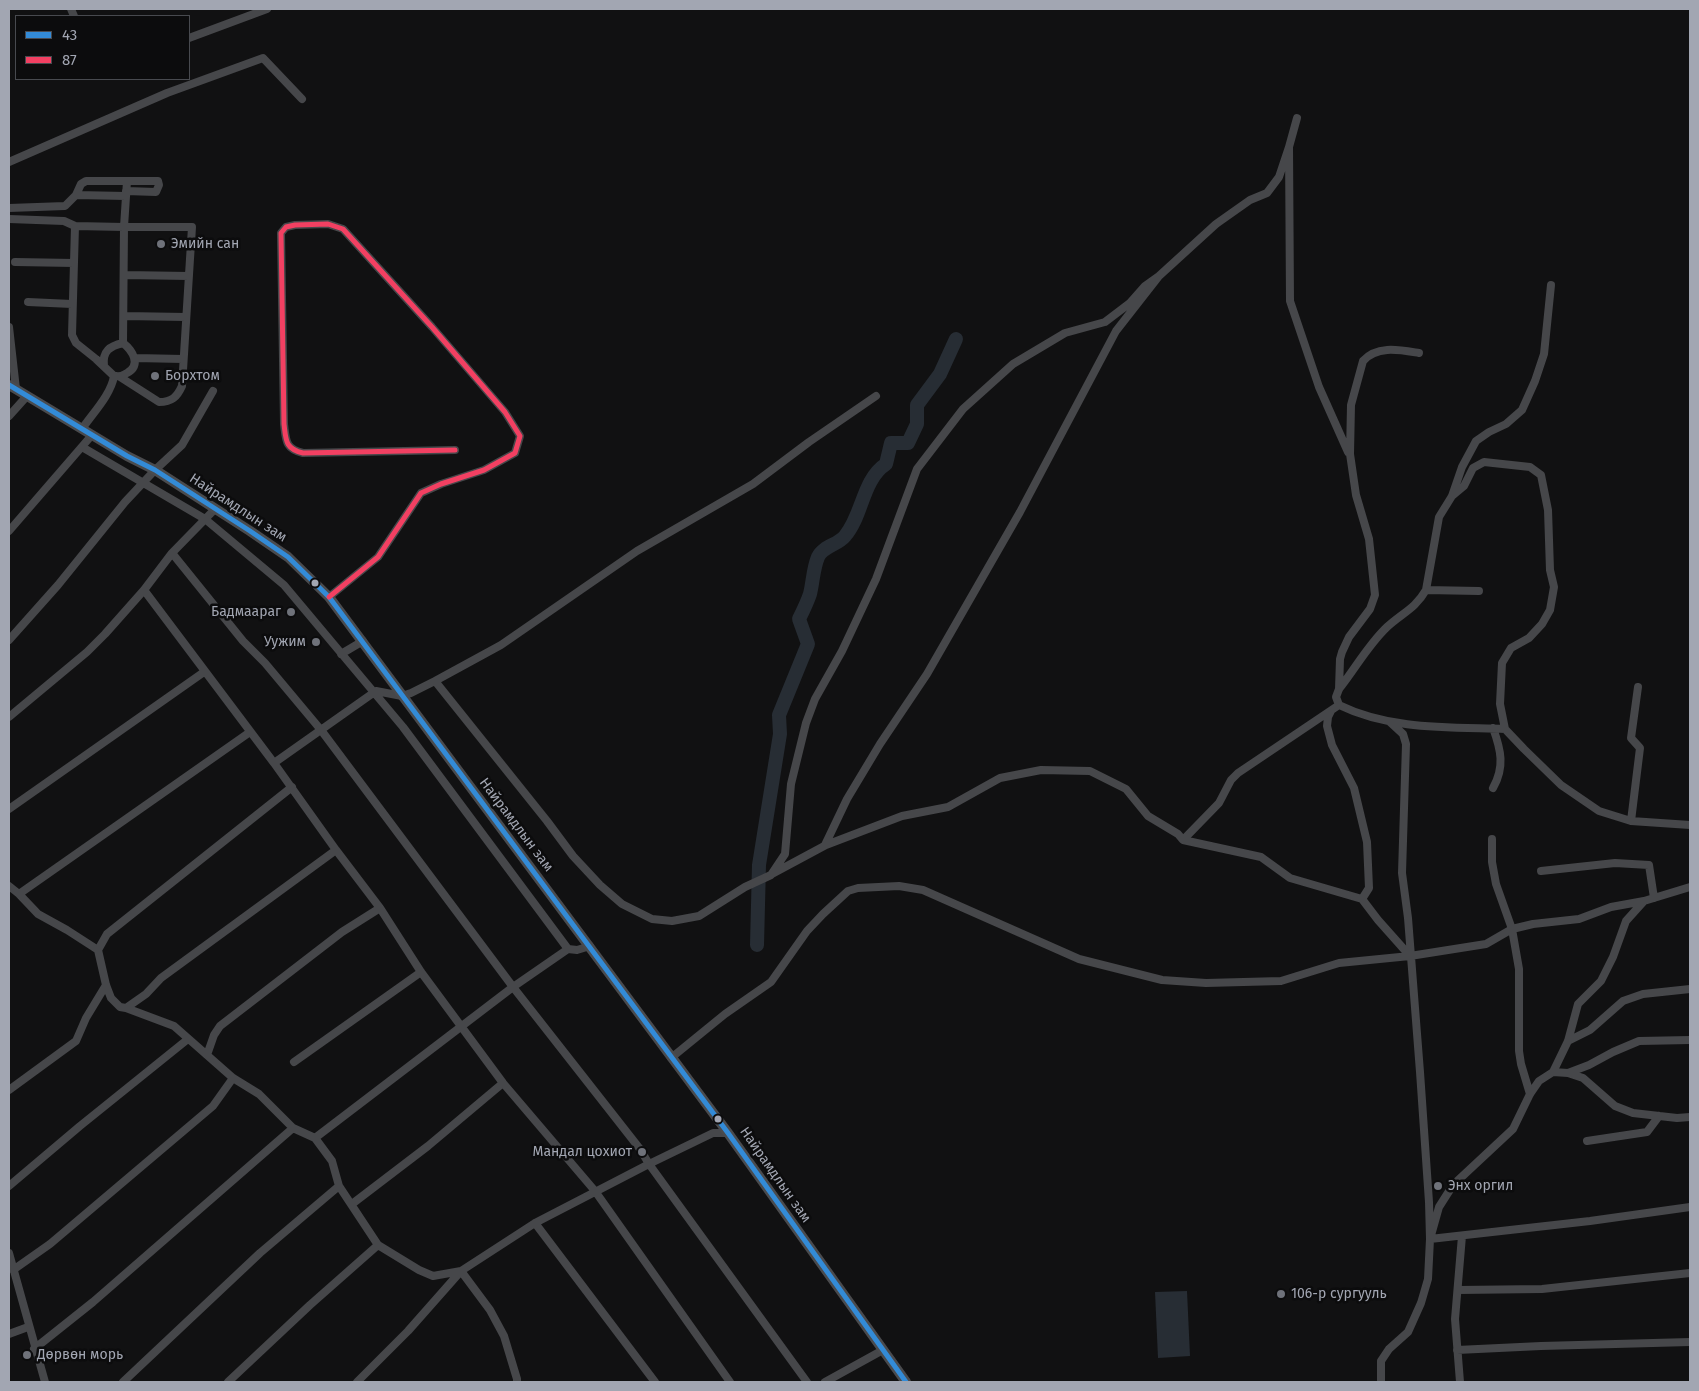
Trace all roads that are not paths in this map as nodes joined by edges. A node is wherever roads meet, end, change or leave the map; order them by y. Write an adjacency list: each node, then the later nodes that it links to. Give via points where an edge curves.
1 (267, 9): 2 (street)
2 (190, 38)
3 (302, 99): 6 (street, via 263,58 167,93)
4 (1297, 118): 5 (street)
5 (1289, 147): 19 (street, via 1280,177 1267,193 1250,200 1216,224); 41 (street, via 1290,301 1318,387)
6 (9, 162)
7 (126, 181): 8 (street); 8 (street, via 158,182 159,185 156,192); 9 (street, via 86,181)
8 (126, 194): 9 (street); 14 (street)
9 (76, 195): 10 (street)
10 (66, 206): 11 (street); 13 (street)
11 (9, 208)
12 (9, 219): 13 (street)
13 (73, 224): 14 (street); 16 (street)
14 (124, 227): 17 (street); 18 (street, via 192,228)
15 (15, 262): 16 (street)
16 (74, 263): 22 (street)
17 (124, 275): 18 (street); 23 (street)
18 (189, 276): 24 (street)
19 (1159, 276): 78 (street, via 1116,331 1020,512 927,674 851,792); 81 (street, via 1145,286 1130,304 1105,322 1065,333 1013,364 963,409 918,469 876,579 806,723 791,784 785,854)
20 (1551, 285): 44 (street, via 1544,354 1522,410 1506,424 1476,441)
21 (28, 302): 22 (street)
22 (72, 304): 30 (street, via 73,338)
23 (124, 316): 24 (street); 26 (street)
24 (186, 317): 29 (street)
25 (9, 327): 32 (street)
26 (123, 343): 28 (street); 30 (street, via 106,351)
27 (1418, 353): 41 (street, via 1383,350 1363,360 1351,405)
28 (135, 358): 29 (street); 31 (street, via 131,371)
29 (183, 359): 31 (street, via 182,386 172,401 159,402)
30 (104, 366): 31 (street)
31 (117, 376): 37 (street)
32 (12, 387): 34 (main road, Найрамдлын зам)
33 (213, 391): 42 (street, via 182,445)
34 (27, 396): 36 (street); 37 (main road, Найрамдлын зам)
35 (876, 396): 57 (street, via 753,484 637,551 501,645)
36 (9, 416)
37 (82, 429): 38 (main road, Найрамдлын зам)
38 (92, 435): 39 (street); 42 (main road, Найрамдлын зам)
39 (82, 447): 43 (street); 47 (street)
40 (455, 450): 52 (street, via 293,451 287,443 284,424 280,233 286,227 328,224 343,229 505,412 520,436 515,453 484,470 421,493 378,556)
41 (1350, 454): 59 (street, via 1356,495 1370,539 1375,595 1342,652)
42 (155, 470): 43 (street); 45 (main road, Найрамдлын зам)
43 (143, 483): 46 (street); 53 (street)
44 (1452, 496): 50 (street, via 1439,517); 67 (street, via 1464,486 1473,468 1484,462 1530,468 1541,475 1548,510 1550,570 1554,587 1550,610 1542,624 1529,638 1511,648 1502,663 1500,704)
45 (215, 509): 46 (street); 52 (main road, Найрамдлын зам, via 288,558)
46 (205, 519): 48 (street); 55 (street, via 284,586)
47 (9, 531)
48 (172, 553): 49 (street); 68 (street)
49 (144, 590): 56 (street); 64 (street, via 91,648)
50 (1426, 590): 51 (street); 59 (street, via 1420,600 1371,644)
51 (1479, 591)
52 (329, 597): 54 (main road, Найрамдлын зам)
53 (9, 640)
54 (363, 641): 55 (street); 61 (main road, Найрамдлын зам)
55 (341, 654): 60 (street)
56 (204, 672): 69 (street); 73 (street)
57 (435, 681): 61 (street); 81 (street, via 573,856 622,904 652,918 684,920 699,916 745,887)
58 (1638, 687): 74 (street, via 1631,738 1640,748)
59 (1339, 689): 62 (street, via 1336,697)
60 (374, 692): 61 (street); 68 (street); 91 (street)
61 (402, 696): 90 (main road, Найрамдлын зам)
62 (1339, 705): 63 (street); 65 (street, via 1354,713)
63 (1331, 711): 77 (street, via 1238,773 1219,803); 86 (street, via 1327,726 1332,746 1354,788 1367,842 1369,888)
64 (9, 717)
65 (1390, 722): 66 (street, via 1431,727); 93 (street, via 1404,734 1406,744 1402,873)
66 (1493, 728): 67 (street); 72 (street, via 1501,749 1500,776)
67 (1506, 729): 74 (street, via 1561,785 1599,811)
68 (321, 730): 70 (street); 96 (street)
69 (250, 732): 70 (street); 84 (street)
70 (274, 763): 71 (street)
71 (292, 787): 79 (street); 92 (street, via 107,934)
72 (1493, 788)
73 (9, 809)
74 (1631, 821): 75 (street)
75 (1690, 825)
76 (1492, 839): 89 (street, via 1496,884)
77 (1183, 840): 78 (street, via 1148,816 1126,789 1090,771 1058,769 1000,778 948,807 902,816); 86 (street, via 1261,857 1290,878)
78 (825, 845): 81 (street)
79 (336, 850): 88 (street); 98 (street, via 161,978)
80 (1542, 870): 85 (street, via 1615,863 1650,865)
81 (770, 876)
82 (9, 886): 84 (street)
83 (1690, 887): 85 (street)
84 (19, 894): 92 (street, via 38,914)
85 (1654, 898): 87 (street)
86 (1362, 899): 93 (street)
87 (1644, 901): 89 (street, via 1610,907 1579,919); 101 (street, via 1626,921 1601,981 1578,1004)
88 (380, 908): 94 (street); 103 (street, via 342,932 220,1026)
89 (1512, 929): 93 (street, via 1486,944); 111 (street, via 1519,969 1519,1051)
90 (590, 946): 91 (street); 104 (main road, Найрамдлын зам)
91 (568, 949): 96 (street)
92 (98, 950): 95 (street)
93 (1410, 956): 104 (street, via 1339,963 1281,981 1206,983 1162,980 1079,959 923,890 899,886 858,888 848,891 807,931 771,982); 126 (street, via 1430,1202)
94 (421, 972): 99 (street); 105 (street)
95 (106, 985): 98 (street, via 111,998); 110 (street, via 76,1041)
96 (513, 987): 99 (street); 118 (street)
97 (1690, 989): 101 (street, via 1643,994 1623,1001 1590,1030)
98 (126, 1008): 100 (street, via 174,1026)
99 (462, 1027): 109 (street); 116 (street)
100 (188, 1039): 103 (street); 119 (street)
101 (1568, 1040): 106 (street)
102 (1690, 1040): 107 (street, via 1640,1041)
103 (207, 1055): 108 (street)
104 (671, 1058): 115 (main road, Найрамдлын зам)
105 (294, 1062)
106 (1553, 1072): 107 (street); 111 (street, via 1539,1081)
107 (1568, 1072): 112 (street, via 1583,1078 1616,1106)
108 (232, 1078): 114 (street, via 259,1094); 129 (street, via 213,1106 50,1244)
109 (503, 1083): 121 (street); 122 (street)
110 (9, 1090)
111 (1530, 1094): 126 (street, via 1513,1128 1453,1185 1439,1207)
112 (1659, 1116): 113 (street); 117 (street, via 1646,1132)
113 (1690, 1117)
114 (293, 1128): 116 (street); 136 (street, via 93,1302)
115 (728, 1133): 118 (street, via 714,1132); 137 (main road, Найрамдлын зам)
116 (314, 1138): 120 (street, via 332,1161)
117 (1587, 1141)
118 (649, 1164): 121 (street); 146 (street)
119 (9, 1186)
120 (338, 1186): 122 (street); 141 (street)
121 (595, 1191): 124 (street); 145 (street)
122 (352, 1204): 127 (street)
123 (1690, 1206): 125 (street)
124 (535, 1223): 130 (street); 144 (street)
125 (1462, 1236): 126 (street); 132 (street)
126 (1430, 1239): 149 (street, via 1428,1279 1421,1303 1408,1332 1381,1361)
127 (378, 1245): 130 (street, via 433,1276); 142 (street)
128 (9, 1256): 129 (street)
129 (13, 1270): 133 (street)
130 (461, 1271): 139 (street, via 500,1327); 143 (street, via 408,1331)
131 (1690, 1273): 132 (street, via 1542,1289)
132 (1458, 1290): 138 (street, via 1455,1319)
133 (28, 1327): 134 (street); 136 (street)
134 (9, 1334)
135 (1690, 1342): 138 (street)
136 (34, 1349): 140 (street)
137 (883, 1350): 147 (street); 148 (main road, Найрамдлын зам)
138 (1457, 1350): 150 (street)
139 (520, 1381)
140 (45, 1382)
141 (123, 1382)
142 (228, 1382)
143 (356, 1382)
144 (655, 1382)
145 (730, 1382)
146 (807, 1382)
147 (825, 1382)
148 (906, 1382)
149 (1381, 1382)
150 (1460, 1382)

